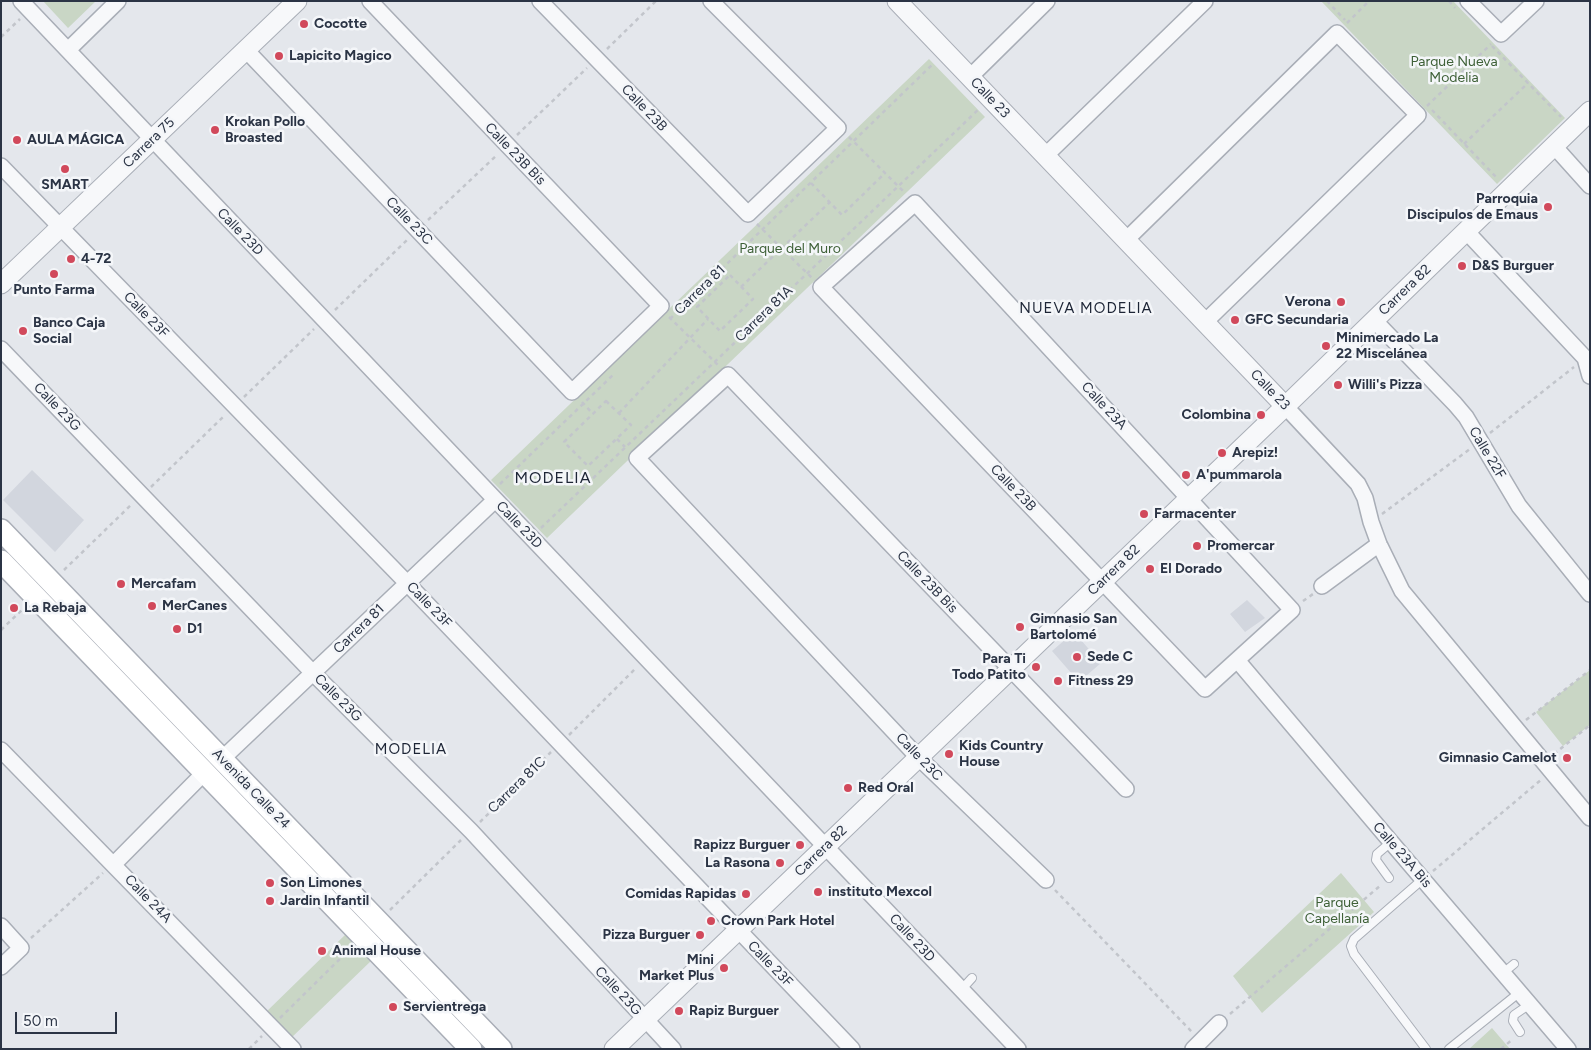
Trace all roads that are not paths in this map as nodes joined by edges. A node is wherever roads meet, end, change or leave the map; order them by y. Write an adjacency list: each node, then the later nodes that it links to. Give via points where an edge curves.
1 (21, 1): 12 (street, Calle 23D)
2 (118, 1): 12 (street)
3 (297, 1): 13 (street, Carrera 75)
4 (370, 1): 26 (street, Calle 23B Bis)
5 (540, 1): 6 (street, Calle 23B, via 748,214 838,128)
6 (711, 1)
7 (897, 1): 14 (street, Calle 23)
8 (1047, 1): 14 (street)
9 (1205, 1): 18 (street)
10 (1536, 1): 11 (street, via 1496,39)
11 (1464, 7)
12 (68, 50): 16 (street, Calle 23D)
13 (246, 50): 16 (street, Carrera 75); 33 (street, Calle 23C)
14 (970, 77): 18 (street, Calle 23)
15 (1590, 111): 17 (street, Carrera 82)
16 (152, 139): 22 (street, Carrera 75); 35 (street, Calle 23D)
17 (1554, 146): 20 (street); 23 (street, Carrera 82)
18 (1045, 156): 24 (street, Calle 23)
19 (1, 166): 22 (street, Calle 23F)
20 (1590, 186)
21 (915, 203): 36 (street, Calle 23A); 40 (street, Calle 23B, via 821,287)
22 (61, 227): 25 (street, Carrera 75); 41 (street, Calle 23F)
23 (1466, 231): 27 (street, Carrera 82); 30 (street)
24 (1126, 240): 28 (street, Calle 23); 28 (street, via 1337,33 1418,115)
25 (1, 284)
26 (661, 306): 33 (street, Carrera 81)
27 (1374, 320): 34 (street, Carrera 82); 43 (street, Calle 22F, via 1466,417 1519,506)
28 (1205, 322): 34 (street, Calle 23)
29 (1, 349): 46 (street, Calle 23G)
30 (1587, 356): 32 (street)
31 (728, 375): 45 (street, Calle 23B Bis); 48 (street, Calle 23C, via 637,458)
32 (1590, 376)
33 (572, 392)
34 (1285, 406): 36 (street, Carrera 82); 38 (street, Calle 23, via 1358,484)
35 (492, 497): 41 (street, Carrera 81); 54 (street, Calle 23D)
36 (1189, 498): 40 (street, Carrera 82); 44 (street, Calle 23A, via 1292,610)
37 (1, 530): 49 (main road, Avenida Calle 24)
38 (1379, 544): 42 (street); 52 (street, Calle 23, via 1402,591)
39 (1, 561): 50 (main road, Avenida Calle 24)
40 (1102, 581): 44 (street, Calle 23B, via 1205,689); 45 (street, Carrera 82)
41 (407, 583): 46 (street, Carrera 81); 60 (street, Calle 23F)
42 (1322, 586)
43 (1590, 594)
44 (1237, 660): 53 (street, Calle 23A Bis, via 1328,763)
45 (1011, 668): 48 (street, Carrera 82); 51 (street, Calle 23B Bis)
46 (313, 673): 49 (street, Carrera 81); 65 (street, Calle 23G, via 471,831)
47 (1, 750): 55 (street, Calle 24A)
48 (918, 758): 54 (street, Carrera 82); 58 (street, Calle 23C)
49 (222, 759): 71 (main road, Avenida Calle 24)
50 (205, 772): 55 (street); 70 (main road, Avenida Calle 24)
51 (1126, 789)
52 (1590, 818)
53 (1391, 842): 56 (lane, via 1377,854 1376,860); 57 (street, Calle 23A Bis)
54 (825, 847): 60 (street, Carrera 82); 63 (street, Calle 23D)
55 (114, 864): 69 (street, Calle 24A)
56 (1389, 878)
57 (1424, 879): 64 (street, Calle 23A Bis, via 1509,968); 76 (lane, via 1354,939 1351,946)
58 (1046, 880)
59 (1, 926): 61 (street, via 21,948)
60 (738, 931): 65 (street, Carrera 82); 74 (street, Calle 23F)
61 (1, 966)
62 (972, 978): 63 (lane)
63 (961, 990): 75 (street, Calle 23D)
64 (1525, 998): 67 (lane, via 1513,1021); 77 (lane); 78 (street, Calle 23A Bis)
65 (645, 1020): 72 (street, Carrera 82); 73 (street, Calle 23G)
66 (1219, 1023): 68 (street)
67 (1520, 1032)
68 (1196, 1045)
69 (293, 1049)
70 (471, 1049)
71 (501, 1049)
72 (614, 1049)
73 (673, 1049)
74 (852, 1049)
75 (1018, 1049)
76 (1426, 1049)
77 (1449, 1049)
78 (1568, 1049)

